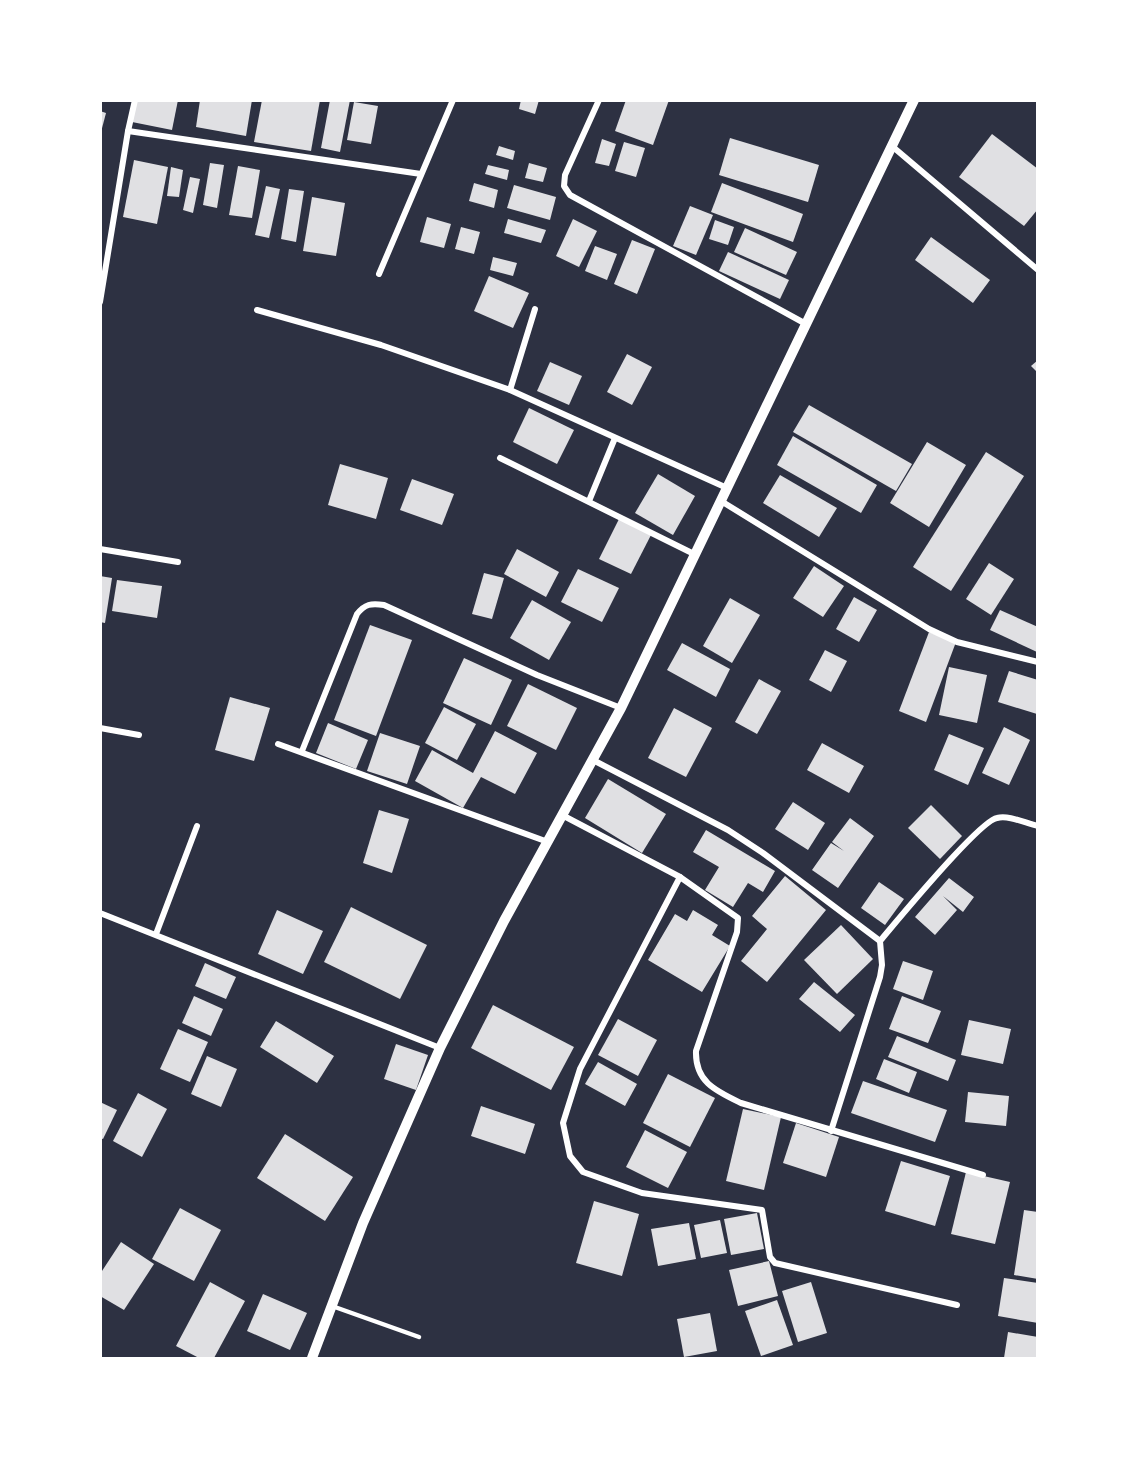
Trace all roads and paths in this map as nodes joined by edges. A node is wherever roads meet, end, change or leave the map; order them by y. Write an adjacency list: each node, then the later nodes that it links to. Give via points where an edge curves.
1 (135, 100): 5 (street)
2 (453, 100): 7 (street)
3 (599, 100): 13 (street, via 565,175 564,186 570,195)
4 (914, 100): 6 (street)
5 (128, 131): 7 (street); 10 (street)
6 (893, 147): 8 (street); 13 (street)
7 (421, 174): 9 (street)
8 (1038, 270)
9 (379, 274)
10 (100, 302)
11 (535, 309): 14 (street)
12 (257, 310): 14 (street, via 381,345)
13 (806, 324): 17 (street)
14 (510, 390): 15 (street)
15 (615, 438): 17 (street); 18 (street)
16 (500, 458): 18 (street)
17 (728, 489): 19 (street)
18 (589, 501): 21 (street)
19 (722, 501): 21 (street); 23 (street, via 929,629 957,642)
20 (100, 549): 22 (street)
21 (694, 554): 24 (street)
22 (178, 562)
23 (1038, 662)
24 (621, 708): 28 (street, via 537,675 384,605 373,604 364,606 357,614); 29 (street)
25 (100, 728): 26 (street)
26 (139, 735)
27 (278, 744): 28 (street)
28 (302, 751): 33 (street)
29 (593, 760): 30 (street); 37 (street, via 763,852)
30 (562, 815): 33 (street); 34 (street)
31 (197, 826): 36 (street)
32 (1038, 826): 37 (street, via 1005,817 990,821 941,870)
33 (548, 842): 38 (street)
34 (681, 877): 39 (street, via 738,918 737,932 696,1051 695,1066 719,1093); 41 (street, via 580,1070 563,1123 570,1156 583,1172 642,1193 762,1210 770,1257 775,1263)
35 (100, 913): 36 (street)
36 (156, 934): 38 (street)
37 (880, 941): 39 (street, via 880,977)
38 (440, 1048): 42 (street, via 363,1223)
39 (831, 1131): 40 (street)
40 (983, 1175)
41 (957, 1305)
42 (332, 1306): 43 (lane); 44 (street)
43 (419, 1337)
44 (312, 1359)

